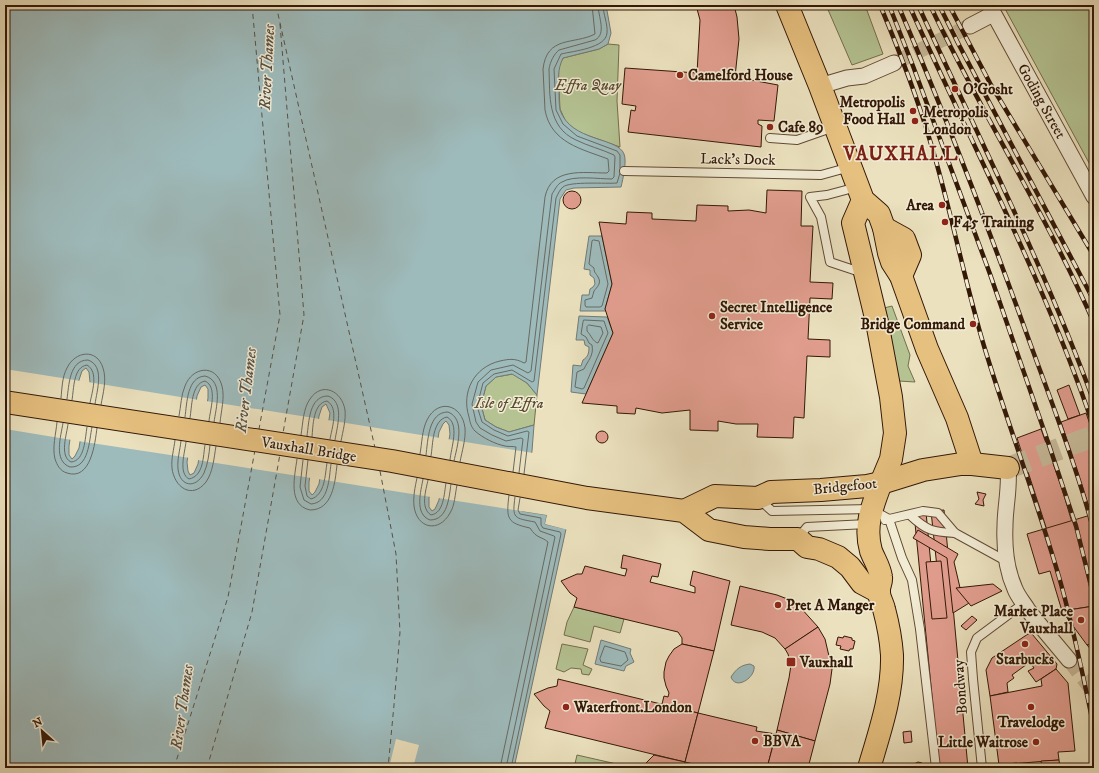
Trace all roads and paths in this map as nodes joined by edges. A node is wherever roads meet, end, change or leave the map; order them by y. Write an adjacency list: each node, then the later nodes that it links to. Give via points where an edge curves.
1 (787, 5): 5 (main road)
2 (991, 9): 3 (street); 11 (street, Goding Street)
3 (970, 26)
4 (894, 63): 5 (street, via 864,76)
5 (820, 86): 6 (main road)
6 (835, 126): 7 (lane, via 797,140); 8 (main road)
7 (770, 138)
8 (851, 166): 9 (lane, Lack's Dock, via 821,175); 10 (main road)
9 (624, 171)
10 (861, 193): 12 (main road, via 853,223); 12 (lane, via 810,197 821,218 830,262); 14 (main road, via 879,214 884,228 904,239 910,255 902,276 927,349)
11 (1094, 197)
12 (866, 274): 16 (main road, via 888,382 895,433 891,459)
13 (5, 402): 18 (main road, Vauxhall Bridge, via 392,461 587,498)
14 (972, 464): 15 (main road, Bridgefoot); 16 (main road, Bridgefoot, via 923,470)
15 (1008, 468): 23 (street)
16 (881, 483): 17 (main road, Bridgefoot, via 771,492); 20 (main road)
17 (758, 498): 18 (main road, Bridgefoot, via 715,496); 20 (lane, via 772,511)
18 (684, 511): 22 (main road, via 709,530 744,537)
19 (910, 515): 20 (lane); 21 (lane, via 920,524 936,532); 21 (lane, via 923,511 938,513)
20 (876, 517): 22 (lane, via 808,527); 24 (main road, via 868,536 881,577); 28 (lane, via 896,542 912,580)
21 (955, 533): 23 (lane)
22 (798, 538): 24 (main road, via 807,547 838,557 850,567 862,583)
23 (1006, 561): 25 (street, via 1015,591)
24 (878, 592): 27 (main road, via 889,630 892,675 880,732)
25 (1024, 603): 26 (street); 29 (lane, Bondway, via 978,638 971,652)
26 (1069, 660)
27 (869, 768)
28 (936, 768)
29 (982, 768)

